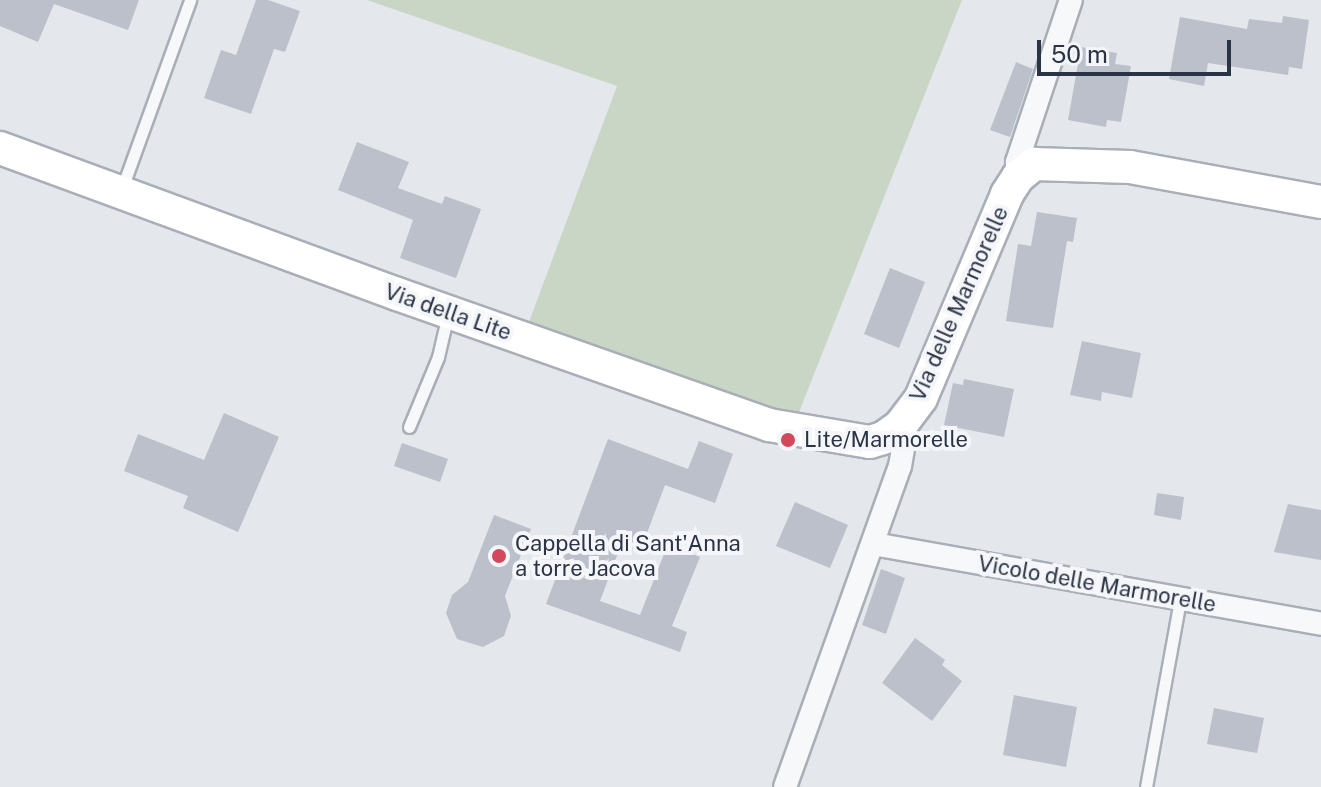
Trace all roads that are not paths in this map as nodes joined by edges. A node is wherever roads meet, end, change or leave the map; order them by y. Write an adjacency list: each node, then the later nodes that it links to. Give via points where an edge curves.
1 (190, 0): 5 (lane)
2 (1071, 0): 4 (street, Via delle Marmorelle, via 1017,162)
3 (0, 148): 5 (street, Via della Lite)
4 (1018, 177): 6 (street, via 1034,164 1130,167); 8 (street, Via delle Marmorelle, via 935,371)
5 (120, 192): 7 (street, Via della Lite)
6 (1321, 202)
7 (449, 312): 8 (street, Via della Lite, via 769,425 870,442); 9 (lane, via 438,357)
8 (900, 426): 10 (street, Via delle Marmorelle, via 905,438 900,466)
9 (409, 427)
10 (874, 544): 11 (street, Vicolo delle Marmorelle); 13 (street, Via delle Marmorelle)
11 (1180, 599): 12 (street, Vicolo delle Marmorelle); 14 (lane)
12 (1321, 624)
13 (785, 787)
14 (1146, 787)

